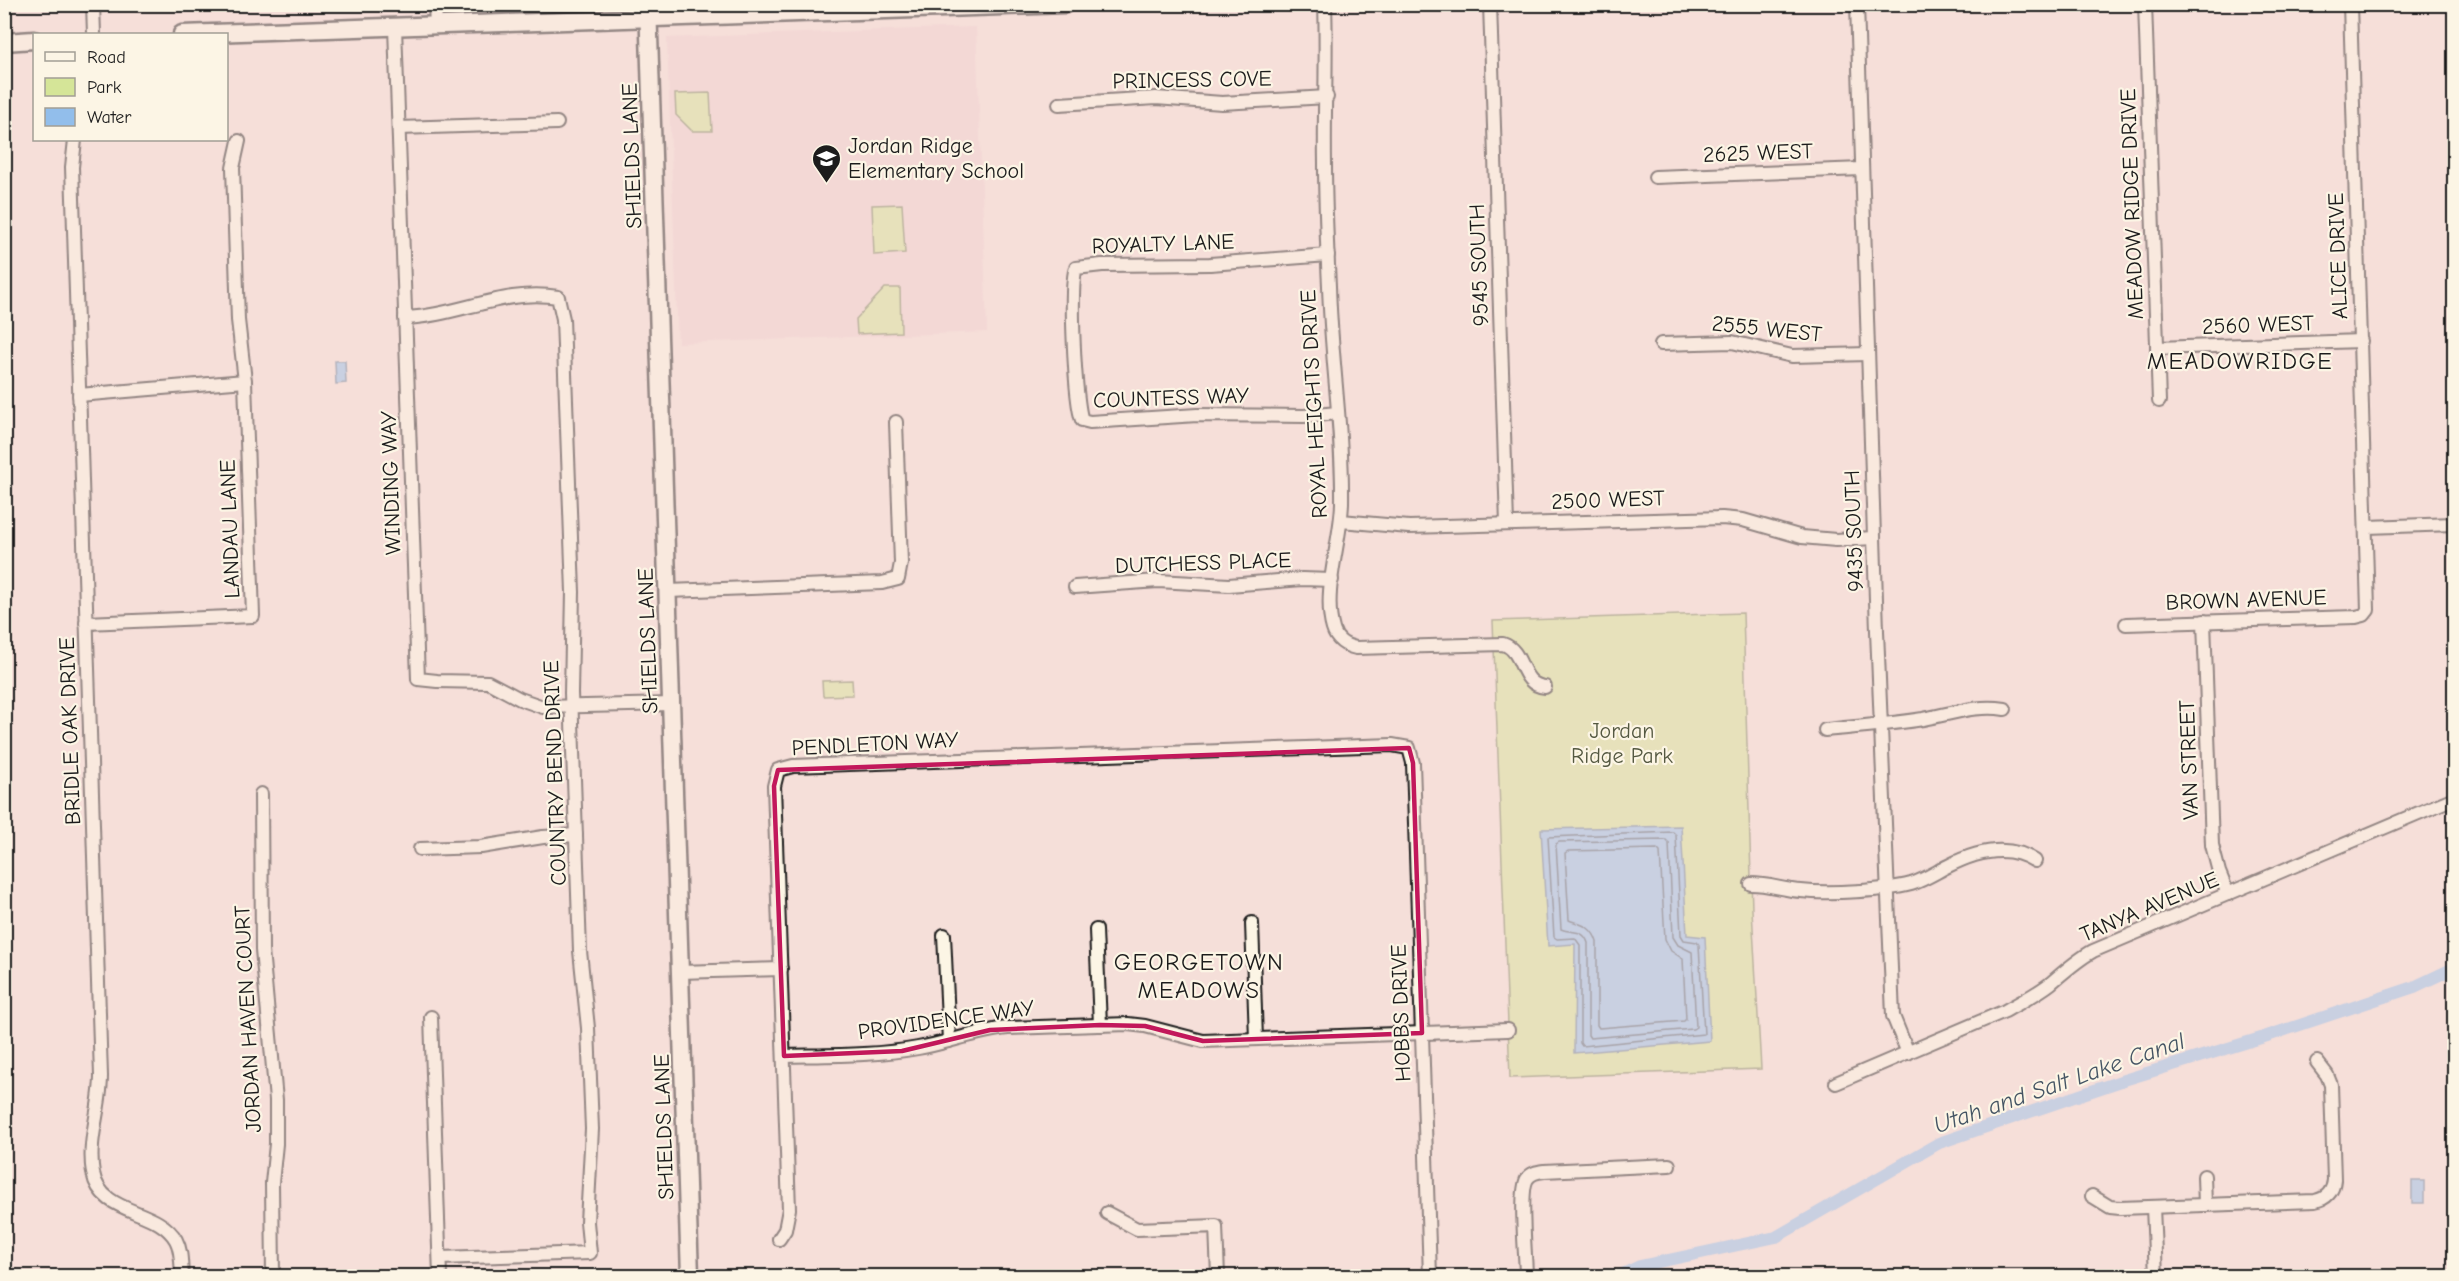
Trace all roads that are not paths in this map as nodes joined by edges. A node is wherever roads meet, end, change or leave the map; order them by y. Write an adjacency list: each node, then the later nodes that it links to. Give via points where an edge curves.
1 (93, 4): 12 (street)
2 (435, 4): 10 (street)
3 (1065, 4): 9 (main road)
4 (1325, 4): 16 (street, ROYAL HEIGHTS DRIVE)
5 (1490, 4): 37 (street, 9545 SOUTH)
6 (1857, 4): 22 (street, 9435 SOUTH)
7 (2145, 4): 29 (street, MEADOW RIDGE DRIVE)
8 (2350, 4): 26 (street, ALICE DRIVE)
9 (649, 12): 10 (main road); 43 (main road, SHIELDS LANE)
10 (436, 26): 11 (main road)
11 (395, 27): 13 (main road); 19 (street, WINDING WAY)
12 (94, 33)
13 (212, 33)
14 (33, 40): 15 (main road)
15 (4, 42)
16 (1327, 97): 17 (street, PRINCESS COVE, via 1222,104 1156,98); 24 (street, ROYAL HEIGHTS DRIVE, via 1324,162)
17 (1059, 104)
18 (557, 123): 19 (street)
19 (399, 128): 25 (street, WINDING WAY)
20 (75, 141): 32 (street, BRIDLE OAK DRIVE, via 72,167)
21 (239, 141): 31 (street, via 234,155 234,180 238,320)
22 (1862, 170): 23 (street, 2625 WEST); 30 (street, 9435 SOUTH)
23 (1655, 177)
24 (1328, 255): 27 (street, ROYALTY LANE, via 1076,268); 34 (street, ROYAL HEIGHTS DRIVE)
25 (405, 318): 50 (street, WINDING WAY, via 418,679 488,682 532,704); 50 (street, COUNTRY BEND DRIVE, via 439,315 507,297 558,297 563,319 572,569)
26 (2361, 342): 29 (street, 2560 WEST); 39 (street, ALICE DRIVE)
27 (1075, 344): 34 (street, COUNTESS WAY, via 1082,420 1098,423 1197,415)
28 (1661, 344): 30 (street, 2555 WEST, via 1732,342 1792,356)
29 (2157, 348): 33 (street, MEADOW RIDGE DRIVE)
30 (1868, 354): 40 (street, 9435 SOUTH)
31 (245, 381): 32 (street); 46 (street, LANDAU LANE, via 253,616)
32 (79, 395): 46 (street, BRIDLE OAK DRIVE)
33 (2159, 401)
34 (1338, 413): 36 (street, ROYAL HEIGHTS DRIVE)
35 (896, 422): 43 (street, via 901,563 898,579 882,583)
36 (1341, 521): 37 (street, 2500 WEST, via 1409,527); 41 (street, ROYAL HEIGHTS DRIVE)
37 (1507, 524): 40 (street, 2500 WEST, via 1722,518 1802,537)
38 (2454, 524): 39 (street)
39 (2367, 527): 44 (street, ALICE DRIVE)
40 (1874, 538): 52 (street, 9435 SOUTH)
41 (1332, 580): 42 (street, DUTCHESS PLACE, via 1229,585 1175,580); 48 (street, ROYAL HEIGHTS DRIVE, via 1333,631 1348,647 1503,644 1514,651 1530,681)
42 (1075, 587)
43 (668, 591): 49 (main road, SHIELDS LANE)
44 (2367, 613): 45 (street, BROWN AVENUE, via 2356,617)
45 (2204, 621): 47 (street, BROWN AVENUE); 62 (street, VAN STREET, via 2212,845)
46 (86, 623): 86 (street, BRIDLE OAK DRIVE, via 101,1076 93,1173 100,1190 113,1203 169,1232 180,1252)
47 (2126, 624)
48 (1545, 687)
49 (672, 704): 50 (street, WINDING WAY); 67 (main road, SHIELDS LANE)
50 (572, 707): 57 (street, COUNTRY BEND DRIVE)
51 (2005, 709): 52 (street, via 1974,707)
52 (1882, 724): 53 (street); 61 (street, 9435 SOUTH)
53 (1825, 730)
54 (1408, 748): 66 (street, PENDLETON WAY, via 1392,745 785,767 778,770 774,786); 71 (street, HOBBS DRIVE, via 1413,763)
55 (261, 794): 87 (street, JORDAN HAVEN COURT, via 262,950 276,1100)
56 (2454, 798): 62 (street, TANYA AVENUE)
57 (576, 835): 58 (street, via 481,847); 85 (street, COUNTRY BEND DRIVE, via 592,1130 587,1210 590,1253)
58 (420, 849)
59 (2035, 861): 61 (street, via 2014,851 1982,853 1911,884)
60 (1751, 884): 61 (street, via 1801,891)
61 (1888, 888): 74 (street, 9435 SOUTH, via 1893,1016)
62 (2228, 894): 74 (street, TANYA AVENUE, via 2093,951 2020,1003)
63 (1252, 923): 72 (street)
64 (1096, 930): 69 (street)
65 (944, 935): 73 (street)
66 (781, 969): 67 (street); 75 (street, PENDLETON WAY)
67 (680, 972): 89 (main road, SHIELDS LANE)
68 (431, 1017): 85 (street)
69 (1100, 1025): 72 (street, PROVIDENCE WAY, via 1145,1026 1203,1041); 73 (street, PROVIDENCE WAY, via 990,1030)
70 (1508, 1030): 71 (street, PROVIDENCE WAY)
71 (1422, 1033): 72 (street, PROVIDENCE WAY); 91 (street, HOBBS DRIVE)
72 (1256, 1039)
73 (949, 1041): 75 (street, PROVIDENCE WAY, via 902,1051)
74 (1908, 1053): 77 (street, TANYA AVENUE)
75 (784, 1056): 84 (street, PENDLETON WAY, via 789,1209)
76 (2317, 1062): 81 (street, via 2327,1075 2331,1091 2334,1180 2329,1195 2315,1201)
77 (1836, 1083)
78 (1669, 1165): 92 (street, via 1544,1171 1530,1176 1523,1196)
79 (2204, 1176): 81 (street)
80 (2092, 1196): 82 (street, via 2115,1208)
81 (2205, 1205): 82 (street)
82 (2153, 1207): 93 (street)
83 (1107, 1213): 90 (street, via 1137,1229 1216,1226)
84 (779, 1239)
85 (440, 1258): 88 (street)
86 (182, 1276)
87 (273, 1276)
88 (440, 1276)
89 (690, 1276)
90 (1218, 1276)
91 (1430, 1276)
92 (1526, 1276)
93 (2156, 1276)

